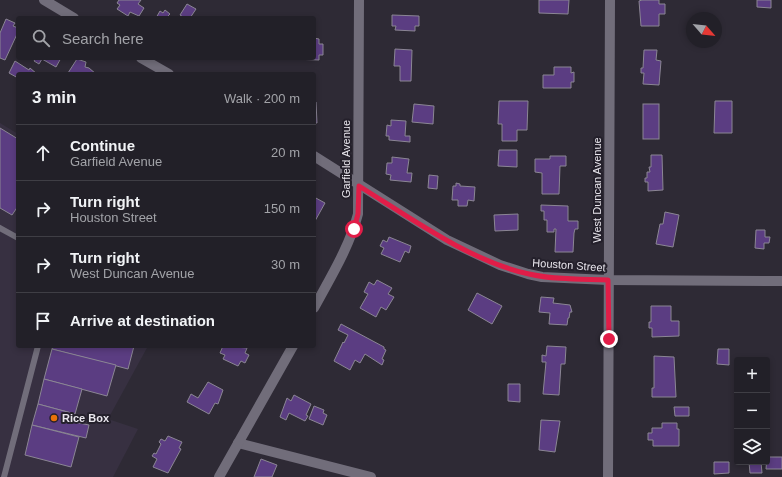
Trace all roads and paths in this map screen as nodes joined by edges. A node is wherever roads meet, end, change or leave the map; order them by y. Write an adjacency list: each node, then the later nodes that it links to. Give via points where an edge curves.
1 (44, 0): 4 (street)
2 (359, 0): 8 (street, Garfield Avenue)
3 (610, 0): 11 (street, West Duncan Avenue)
4 (71, 16)
5 (144, 60): 6 (street)
6 (166, 72)
7 (316, 157): 8 (street, Houston Street)
8 (359, 186): 11 (street, Houston Street, via 421,225 500,265 542,276); 13 (street, Garfield Avenue, via 358,214 354,229)
9 (0, 228): 10 (lane)
10 (16, 237)
11 (608, 280): 12 (street, Houston Street); 20 (street, West Duncan Avenue)
12 (782, 281)
13 (316, 304)
14 (37, 348): 17 (lane)
15 (292, 348): 16 (street)
16 (238, 443): 18 (street); 19 (street)
17 (4, 477)
18 (219, 477)
19 (371, 477)
20 (608, 477)

